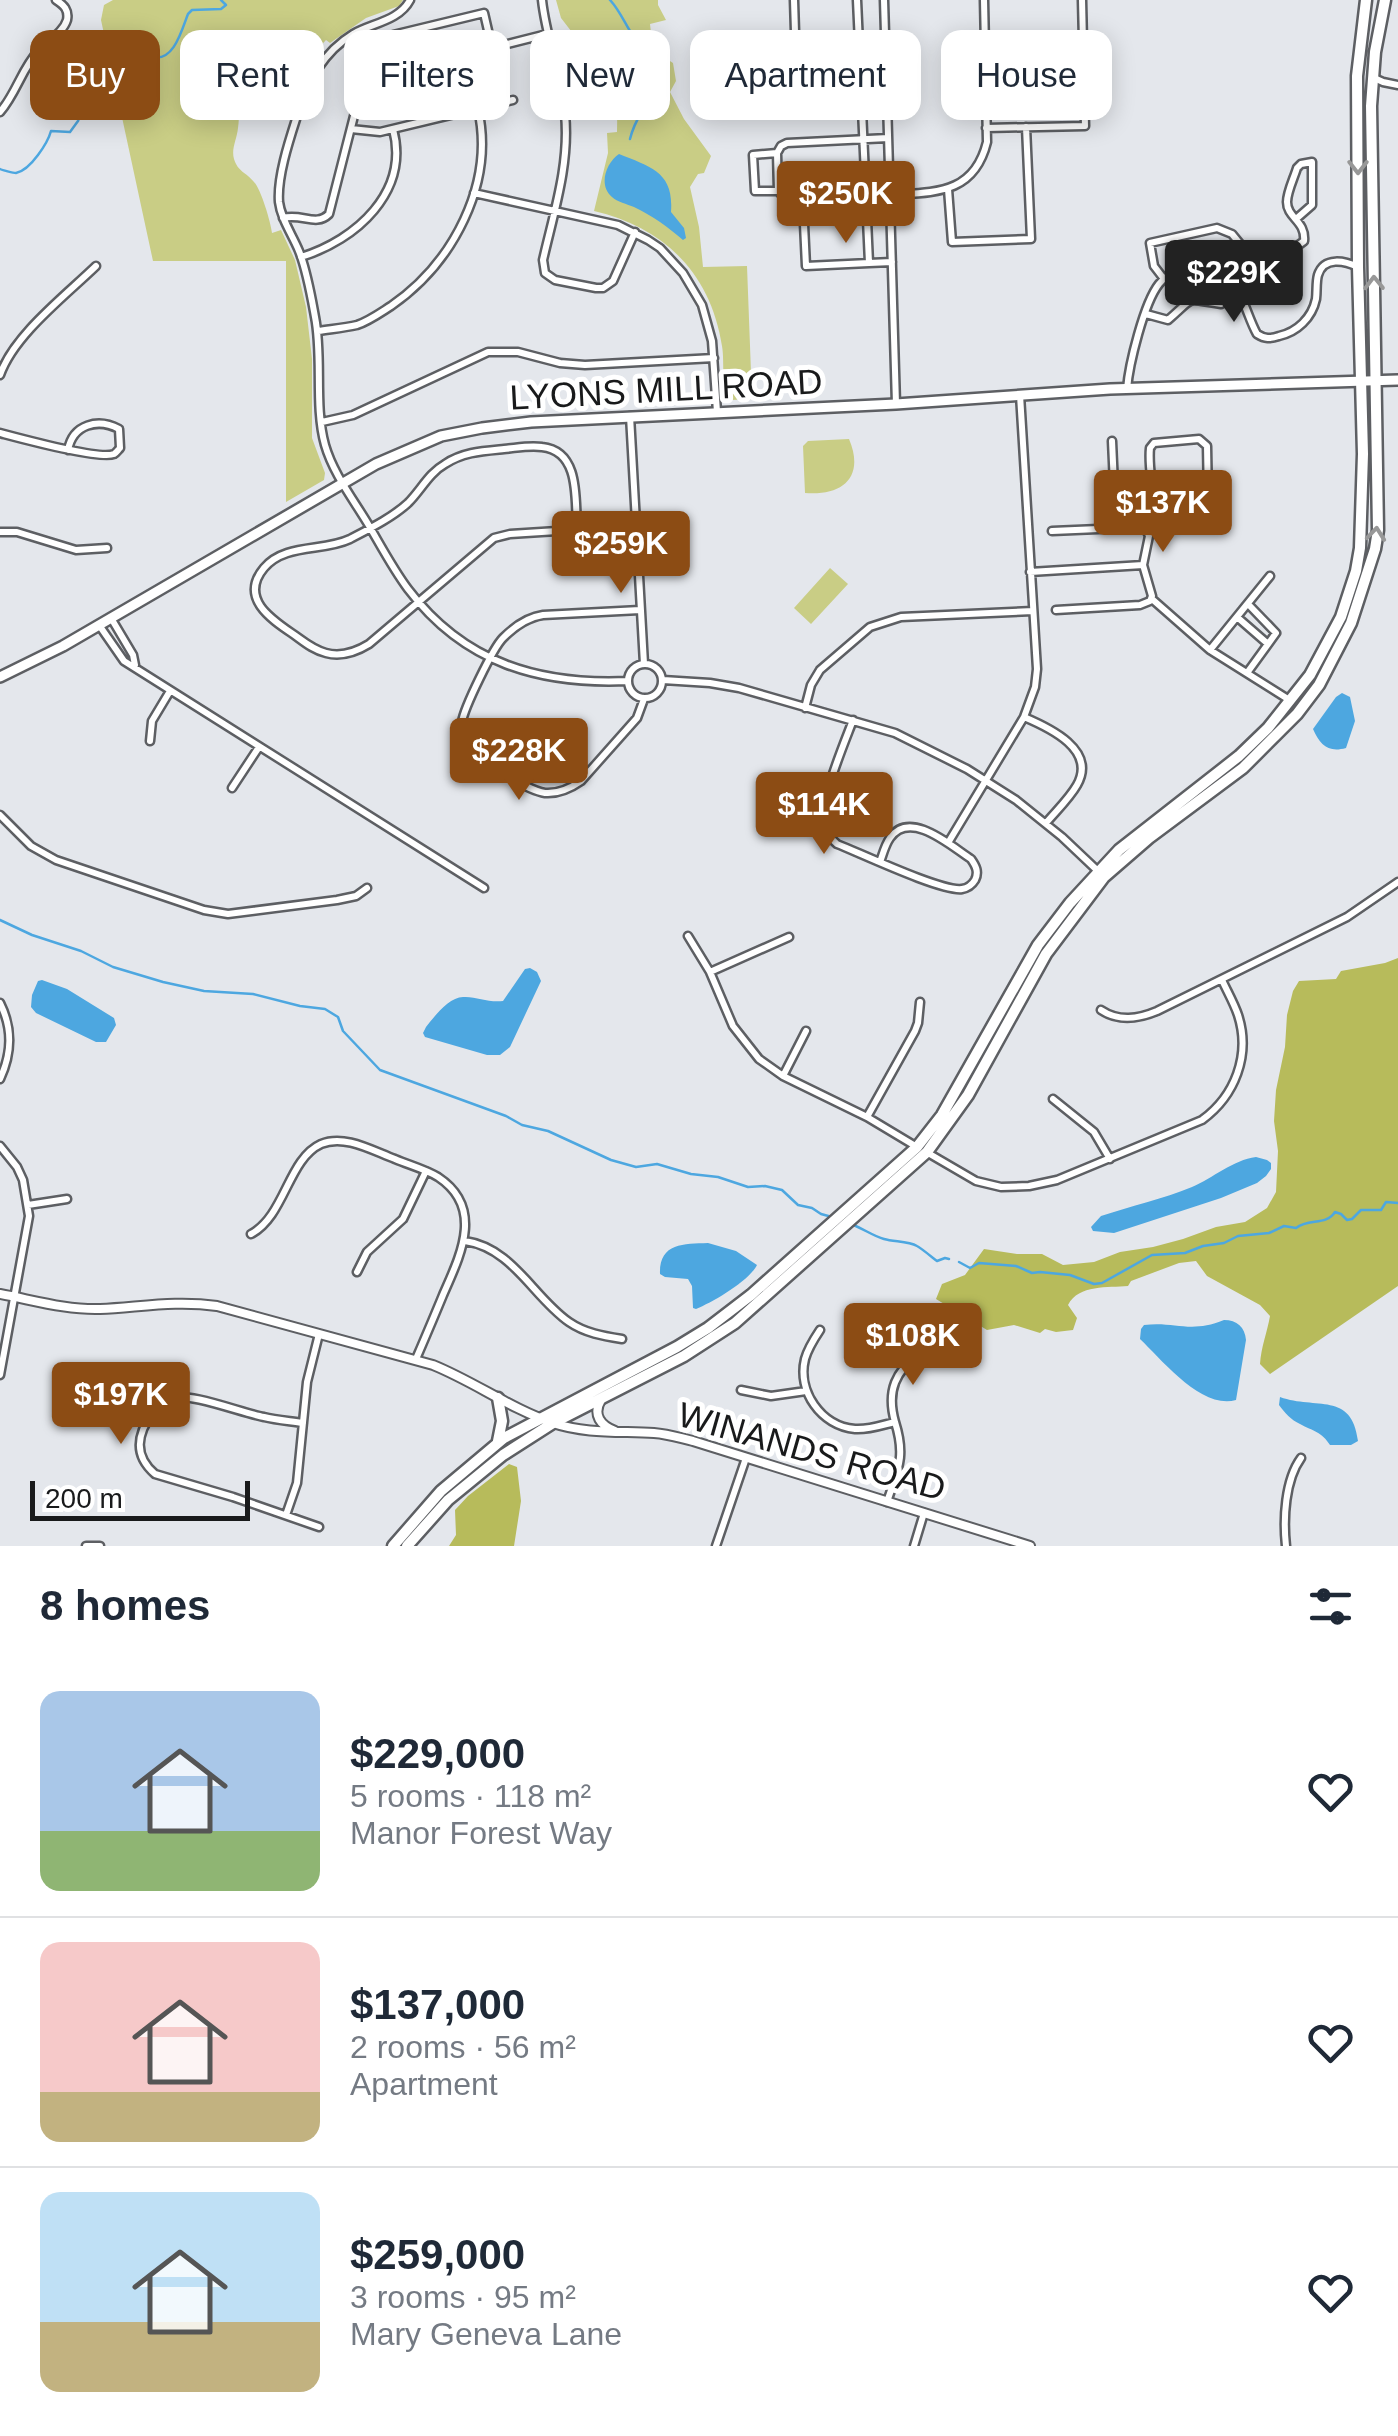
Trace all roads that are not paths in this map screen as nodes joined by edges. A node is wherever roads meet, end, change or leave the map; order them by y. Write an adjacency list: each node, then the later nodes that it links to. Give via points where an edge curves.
1 (56, 0): 19 (street, via 67,12 64,26 30,61)
2 (410, 0): 36 (street, via 399,14 337,46 308,84 279,186)
3 (542, 0): 13 (street)
4 (794, 0): 14 (street)
5 (857, 0): 29 (street)
6 (884, 0): 28 (street)
7 (984, 0): 24 (street)
8 (1082, 0): 25 (street, via 1086,126)
9 (1366, 0): 43 (main road, one-way to 43, via 1357,76)
10 (1385, 0): 15 (main road)
11 (413, 30): 12 (street, via 484,13)
12 (488, 30)
13 (546, 30)
14 (795, 30)
15 (1372, 77): 16 (street); 52 (main road, one-way to 15)
16 (1397, 84)
17 (513, 100): 18 (street)
18 (510, 101)
19 (0, 112)
20 (353, 120): 27 (street)
21 (431, 120): 26 (street)
22 (480, 120): 33 (street)
23 (566, 120): 35 (street)
24 (986, 128): 25 (street); 31 (street, via 974,172)
25 (1026, 128): 31 (street, via 1031,238 952,242)
26 (393, 129): 27 (street); 39 (street, via 396,164 378,205 344,238)
27 (351, 130): 36 (street, via 326,218)
28 (888, 138): 29 (street); 34 (street)
29 (864, 139): 30 (street, via 787,143); 41 (street)
30 (777, 154): 32 (street); 32 (street, via 753,155 755,192)
31 (948, 188): 34 (street)
32 (778, 191): 41 (street, via 803,203 806,266)
33 (474, 193): 35 (street); 48 (street, via 453,240 410,291 359,324)
34 (890, 194): 40 (street)
35 (554, 211): 38 (street); 38 (street, via 543,260 545,273 556,280 608,285)
36 (284, 218): 39 (street)
37 (1296, 219): 37 (street, via 1288,200 1298,168 1312,162 1312,205); 44 (street, via 1304,241)
38 (635, 232): 49 (street, via 672,260 694,288)
39 (301, 257): 48 (street)
40 (892, 262): 41 (street); 56 (street)
41 (869, 263)
42 (96, 266): 50 (street, via 16,344)
43 (1358, 267): 46 (street, via 1329,263 1318,276 1312,313 1274,338 1257,334); 51 (main road)
44 (1263, 272): 45 (street, via 1232,234 1210,228 1150,242); 46 (street)
45 (1164, 279): 46 (street, via 1180,270 1210,268 1226,275); 47 (street)
46 (1238, 292): 47 (street, via 1221,304 1190,300 1168,320)
47 (1146, 314): 54 (street)
48 (318, 331): 59 (street)
49 (714, 358): 57 (street); 59 (street, via 585,366 488,352 354,415)
50 (0, 374)
51 (1360, 380): 52 (main road, LYONS MILL ROAD); 54 (main road, LYONS MILL ROAD); 96 (main road, via 1363,506 1356,571 1328,646)
52 (1376, 380): 53 (main road, LYONS MILL ROAD); 108 (main road, one-way to 52, via 1243,768 1319,685 1350,623 1378,530)
53 (1398, 380)
54 (1127, 389): 55 (main road, LYONS MILL ROAD)
55 (1020, 396): 56 (main road, LYONS MILL ROAD); 74 (street)
56 (896, 404): 57 (main road, LYONS MILL ROAD)
57 (717, 412): 58 (main road, LYONS MILL ROAD)
58 (630, 416): 63 (main road, LYONS MILL ROAD, via 442,436); 65 (street)
59 (321, 422): 63 (street)
60 (0, 433): 62 (street)
61 (1112, 441): 67 (street)
62 (68, 450): 62 (street, via 114,454 119,429 84,426)
63 (343, 483): 66 (street); 83 (main road, LYONS MILL ROAD)
64 (1154, 506): 64 (street, via 1154,442 1203,441 1208,499); 68 (street)
65 (636, 526): 69 (street); 79 (street)
66 (370, 527): 69 (street, via 404,506 455,458 534,446 559,453 570,467); 77 (street); 77 (street, via 342,542 274,559 257,582 260,607 315,649 338,654 370,644)
67 (1116, 528): 68 (street); 70 (street)
68 (1147, 529): 73 (street)
69 (577, 530): 77 (street, via 494,538)
70 (1052, 531)
71 (0, 532): 72 (street, via 76,550)
72 (107, 548)
73 (1142, 565): 74 (street); 76 (street)
74 (1030, 572): 80 (street)
75 (1270, 576): 78 (street)
76 (1152, 599): 81 (street); 86 (street)
77 (419, 602): 87 (street, via 457,639)
78 (1248, 604): 82 (street); 85 (street, via 1276,630)
79 (640, 610): 87 (street, via 534,616 502,639); 88 (street)
80 (1033, 610): 97 (street, via 879,622 820,670); 98 (street, via 1037,669)
81 (1056, 610)
82 (1237, 617): 85 (street); 86 (street)
83 (111, 618): 84 (main road, LYONS MILL ROAD); 89 (street)
84 (99, 625): 89 (street, via 124,661); 91 (main road, LYONS MILL ROAD)
85 (1268, 644): 90 (street)
86 (1210, 650): 90 (street)
87 (491, 658): 93 (street, via 555,679); 95 (street, via 464,713 463,736 476,755 536,790 556,792 582,780 637,718)
88 (644, 664): 92 (street); 93 (street)
89 (136, 666): 94 (street)
90 (1247, 673): 96 (street)
91 (0, 678)
92 (663, 680): 95 (street, via 656,696); 97 (street, via 722,684)
93 (628, 681): 95 (street)
94 (170, 691): 100 (street, via 152,722); 101 (street)
95 (644, 699)
96 (1291, 701): 108 (main road, via 1239,756 1142,830)
97 (805, 708): 99 (street)
98 (1024, 717): 102 (street); 105 (street, via 1070,743 1081,762 1076,788)
99 (853, 720): 102 (street, via 930,749); 107 (street, via 824,821 837,844)
100 (150, 741)
101 (259, 747): 103 (street); 111 (street)
102 (986, 781): 105 (street); 106 (street)
103 (232, 788)
104 (0, 815): 110 (street, via 56,860 204,910 228,914 337,900)
105 (1046, 823): 108 (street)
106 (948, 844): 107 (street, via 918,828 900,829); 107 (street, via 976,866 976,879 965,889)
107 (880, 862)
108 (1101, 874): 125 (main road, via 1046,954 968,1096)
109 (1398, 882): 115 (street, via 1347,917)
110 (368, 888)
111 (484, 888)
112 (688, 936): 114 (street)
113 (789, 937): 114 (street)
114 (710, 972): 120 (street, via 741,1038)
115 (1222, 980): 118 (street, via 1146,1016 1117,1018); 126 (street, via 1242,1040 1230,1091 1190,1127)
116 (0, 1002): 121 (street, via 10,1053)
117 (920, 1002): 123 (street, via 915,1031)
118 (1101, 1010)
119 (806, 1031): 120 (street)
120 (783, 1076): 123 (street)
121 (0, 1079)
122 (1053, 1099): 126 (street, via 1094,1132)
123 (867, 1116): 125 (street)
124 (0, 1146): 129 (street, via 17,1167)
125 (922, 1150): 126 (street, via 976,1181 1002,1187 1044,1184); 130 (main road)
126 (1110, 1159)
127 (426, 1171): 131 (street, via 347,1142 321,1144); 132 (street, via 458,1199); 133 (street, via 403,1219 367,1252)
128 (67, 1199): 129 (street)
129 (28, 1205): 135 (street)
130 (829, 1233): 144 (main road, via 714,1338); 146 (main road, via 708,1328)
131 (252, 1234)
132 (466, 1241): 138 (street, via 501,1255 569,1322); 140 (street)
133 (358, 1272)
134 (0, 1294): 135 (street, WINANDS ROAD)
135 (15, 1297): 137 (street, WINANDS ROAD, via 77,1308 200,1303); 141 (street)
136 (820, 1330): 143 (street, via 806,1356)
137 (320, 1332): 140 (street, WINANDS ROAD); 148 (street)
138 (622, 1339)
139 (920, 1352): 147 (street, via 897,1378)
140 (416, 1359): 145 (street, WINANDS ROAD)
141 (0, 1375)
142 (741, 1390): 143 (street, via 771,1396)
143 (806, 1391): 147 (street, via 824,1416 850,1428)
144 (604, 1397): 149 (main road); 150 (street, via 598,1419)
145 (498, 1398): 146 (street, WINANDS ROAD); 151 (main road, via 502,1422)
146 (540, 1418): 149 (street, WINANDS ROAD); 151 (main road)
147 (895, 1422): 154 (street, via 902,1456)
148 (303, 1423): 156 (street); 156 (street, via 175,1397 157,1407 138,1442 155,1474)
149 (553, 1423): 150 (street, WINANDS ROAD); 161 (main road, via 480,1472)
150 (619, 1432): 152 (street, WINANDS ROAD, via 693,1440)
151 (496, 1444): 160 (main road, via 441,1491)
152 (746, 1458): 154 (street, WINANDS ROAD); 162 (street)
153 (1302, 1458): 165 (street, via 1290,1484)
154 (887, 1502): 155 (street, WINANDS ROAD)
155 (924, 1512): 163 (street); 164 (street, WINANDS ROAD)
156 (286, 1516): 157 (street)
157 (319, 1526)
158 (86, 1546): 159 (street)
159 (100, 1546)
160 (393, 1546)
161 (407, 1546)
162 (716, 1546)
163 (914, 1546)
164 (1030, 1546)
165 (1286, 1546)

